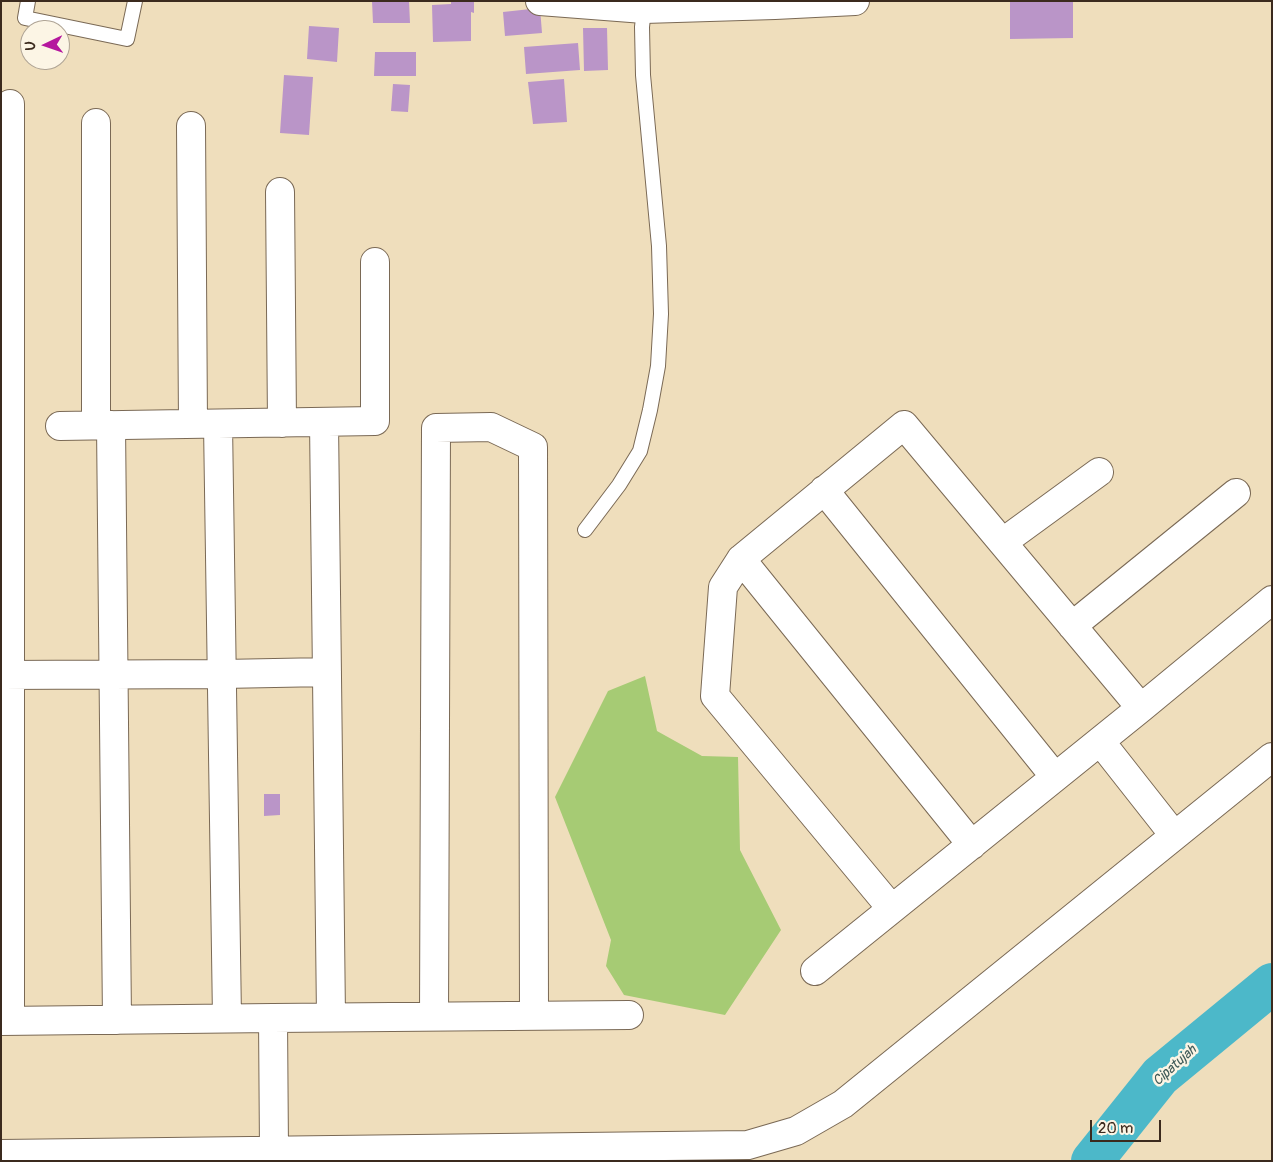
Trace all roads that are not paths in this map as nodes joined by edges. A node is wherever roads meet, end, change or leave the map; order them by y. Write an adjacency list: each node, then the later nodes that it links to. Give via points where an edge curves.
1 (28, 1): 2 (lane, via 24,18 127,39)
2 (135, 1)
3 (540, 1): 5 (street)
4 (856, 1): 5 (street, via 775,6)
5 (644, 5): 20 (lane, via 643,75 659,246 661,314 658,366 640,451)
6 (10, 104): 11 (street)
7 (96, 122): 15 (street)
8 (192, 126): 14 (street)
9 (280, 192): 12 (street)
10 (375, 262): 13 (street, via 375,421)
11 (6, 272): 27 (street)
12 (282, 422): 13 (street); 14 (street)
13 (324, 422): 25 (street)
14 (205, 424): 15 (street); 26 (street)
15 (104, 425): 16 (street); 28 (street)
16 (60, 426)
17 (1099, 472): 21 (street)
18 (824, 490): 21 (street, via 904,425); 22 (street); 32 (street)
19 (1236, 493): 24 (street)
20 (585, 530)
21 (1002, 542): 24 (street)
22 (741, 559): 34 (street); 35 (street, via 723,587 715,696)
23 (1272, 600): 29 (street)
24 (1072, 626): 29 (street)
25 (327, 672): 26 (street); 40 (street)
26 (222, 674): 28 (street); 41 (street)
27 (6, 675): 28 (street); 44 (street)
28 (113, 675): 43 (street)
29 (1141, 708): 30 (street)
30 (1100, 741): 32 (street); 33 (street)
31 (1272, 757): 33 (street)
32 (1055, 777): 34 (street)
33 (1174, 835): 45 (street, via 843,1104 796,1131 748,1145)
34 (972, 845): 35 (street)
35 (892, 909): 36 (street)
36 (815, 972)
37 (629, 1015): 39 (street)
38 (434, 1016): 39 (street); 39 (street, via 436,428 491,427 533,447); 40 (street)
39 (534, 1016)
40 (331, 1017): 42 (street)
41 (227, 1018): 42 (street); 43 (street)
42 (273, 1018): 45 (street)
43 (116, 1020): 44 (street)
44 (6, 1021)
45 (274, 1151): 47 (street)
46 (1, 1154): 47 (street)
47 (87, 1157)

